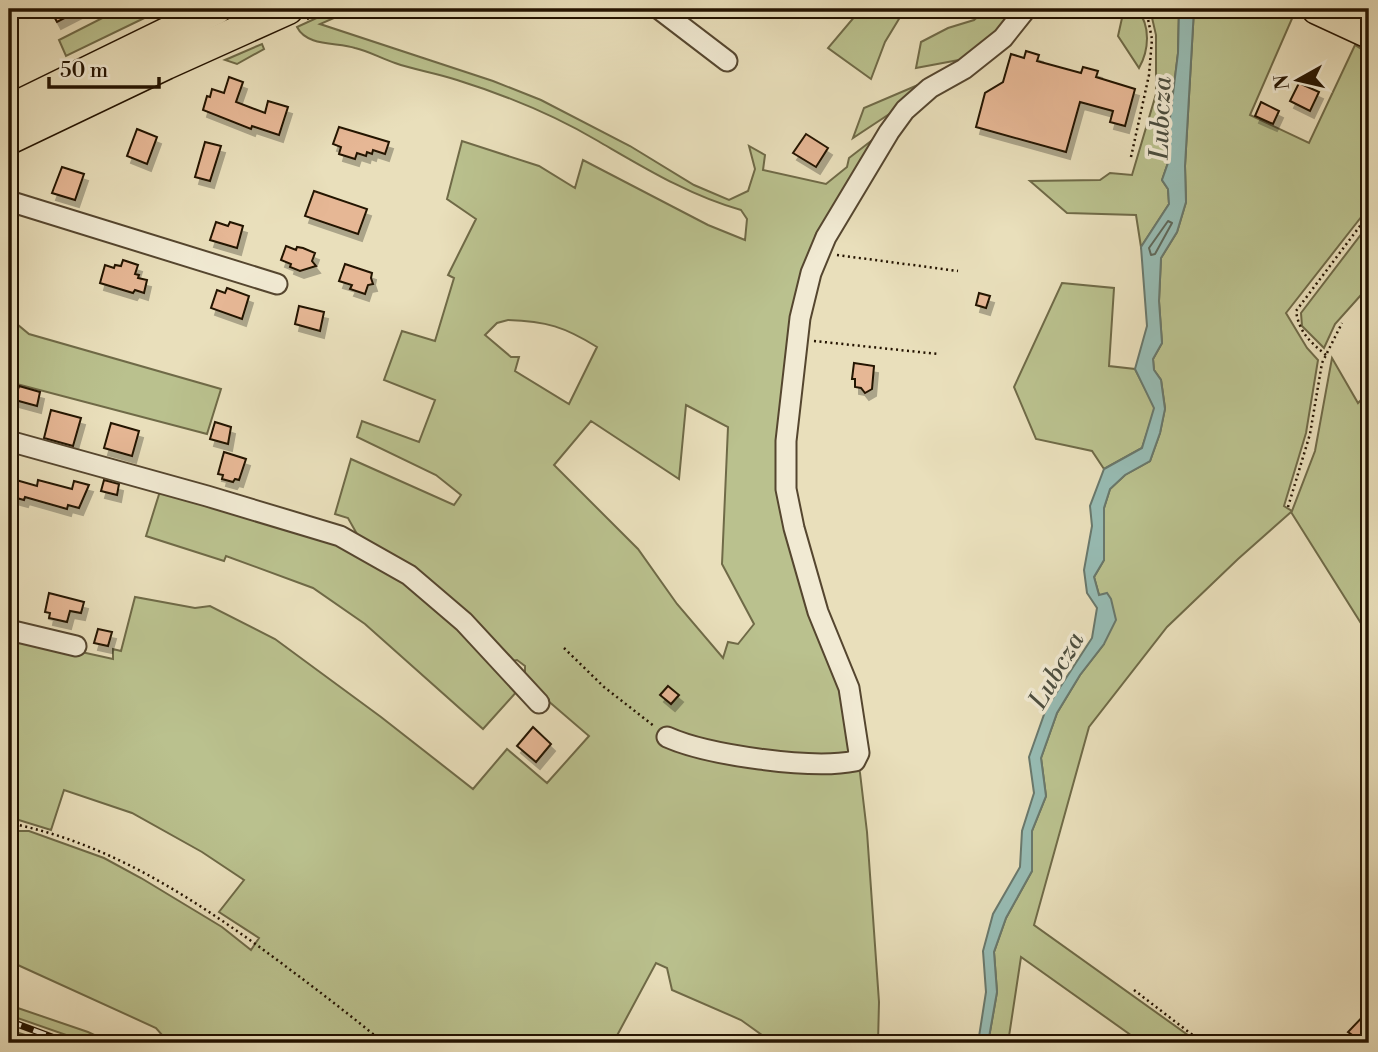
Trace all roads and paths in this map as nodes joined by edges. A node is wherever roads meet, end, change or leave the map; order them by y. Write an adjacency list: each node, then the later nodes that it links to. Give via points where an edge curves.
1 (216, 9): 9 (highway)
2 (288, 9): 11 (highway)
3 (659, 9): 8 (street)
4 (1026, 9): 15 (street, via 1003,38 905,110)
5 (1146, 9): 12 (path, via 1152,39 1149,75)
6 (1317, 9): 7 (highway)
7 (1369, 33)
8 (727, 61)
9 (64, 85): 10 (highway); 11 (highway, via 76,88 75,95 39,112)
10 (9, 110)
11 (21, 134)
12 (1130, 157)
13 (9, 201): 17 (street)
14 (1369, 214): 21 (path, via 1296,311 1307,340)
15 (819, 253): 16 (path); 19 (street)
16 (958, 271)
17 (277, 284)
18 (1342, 323): 21 (path)
19 (797, 339): 20 (path); 28 (street, via 786,441 786,489 818,612 849,688 859,753 855,761 843,764 805,762 724,753)
20 (938, 354)
21 (1326, 355): 23 (path, via 1310,434)
22 (9, 441): 27 (street, via 340,536 409,575 464,622)
23 (1288, 507)
24 (9, 630): 25 (street)
25 (76, 646)
26 (564, 648): 28 (path)
27 (539, 703)
28 (667, 737)
29 (9, 823): 31 (path, via 86,845 148,873 330,998)
30 (1134, 990): 32 (path)
31 (384, 1043)
32 (1203, 1043)

